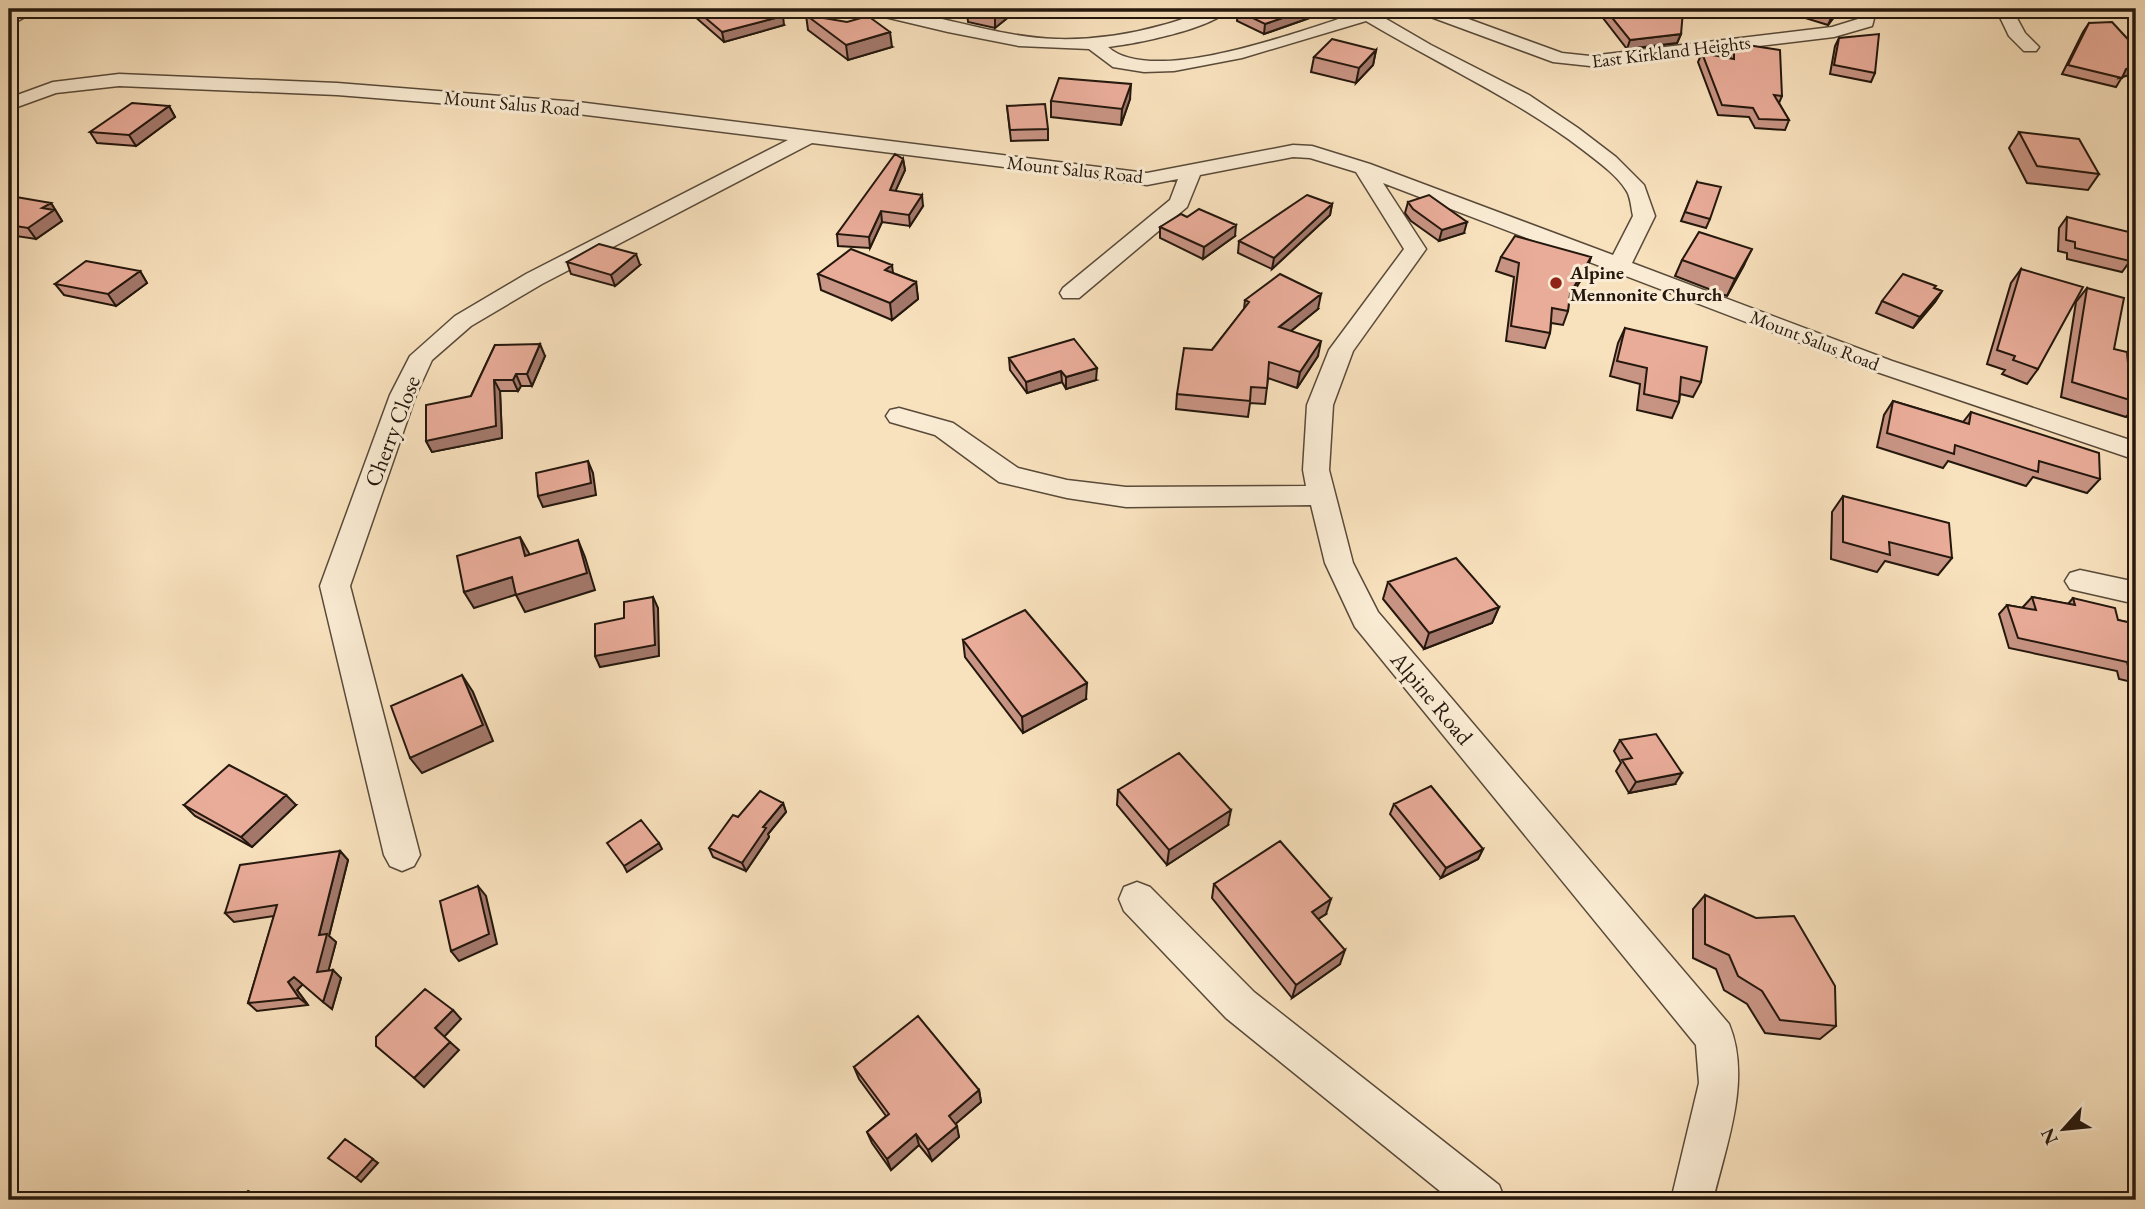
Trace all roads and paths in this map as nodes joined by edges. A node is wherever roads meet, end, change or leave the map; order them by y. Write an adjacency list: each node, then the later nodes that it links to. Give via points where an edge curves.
1 (31, 9): 8 (street)
2 (874, 9): 9 (street, via 1037,45)
3 (1221, 9): 9 (street, via 1143,37)
4 (1426, 9): 5 (street, East Kirkland Heights, via 1544,53 1590,61 1834,32 1866,22)
5 (1863, 9)
6 (2004, 9): 10 (street, via 2018,36)
7 (1361, 12): 9 (street, via 1267,46 1206,61 1136,66 1117,62); 15 (street, via 1522,99 1609,161 1637,189 1644,216)
8 (9, 21)
9 (1094, 44)
10 (2030, 47)
11 (9, 104): 12 (street, Mount Salus Road, via 77,83 146,81 337,89 578,108)
12 (809, 137): 14 (street, Mount Salus Road, via 1147,178); 22 (street, Cherry Close, via 534,279 463,321 422,356 403,394 335,586)
13 (1363, 168): 14 (street, Mount Salus Road, via 1312,152 1293,151); 15 (street, Mount Salus Road); 19 (street, Alpine Road, via 1415,248 1341,350 1320,405 1316,470)
14 (1191, 171): 16 (street, via 1180,203)
15 (1619, 266): 18 (street, Mount Salus Road, via 1883,366)
16 (1071, 293)
17 (899, 416): 19 (street, via 944,429 1009,475 1067,489 1126,497)
18 (2136, 451)
19 (1323, 495): 25 (street, Alpine Road, via 1339,563 1367,619 1714,1038 1719,1083)
20 (2080, 581): 21 (street)
21 (2136, 593)
22 (402, 855)
23 (1137, 899): 24 (street, via 1240,1005)
24 (1485, 1200)
25 (1692, 1200)

